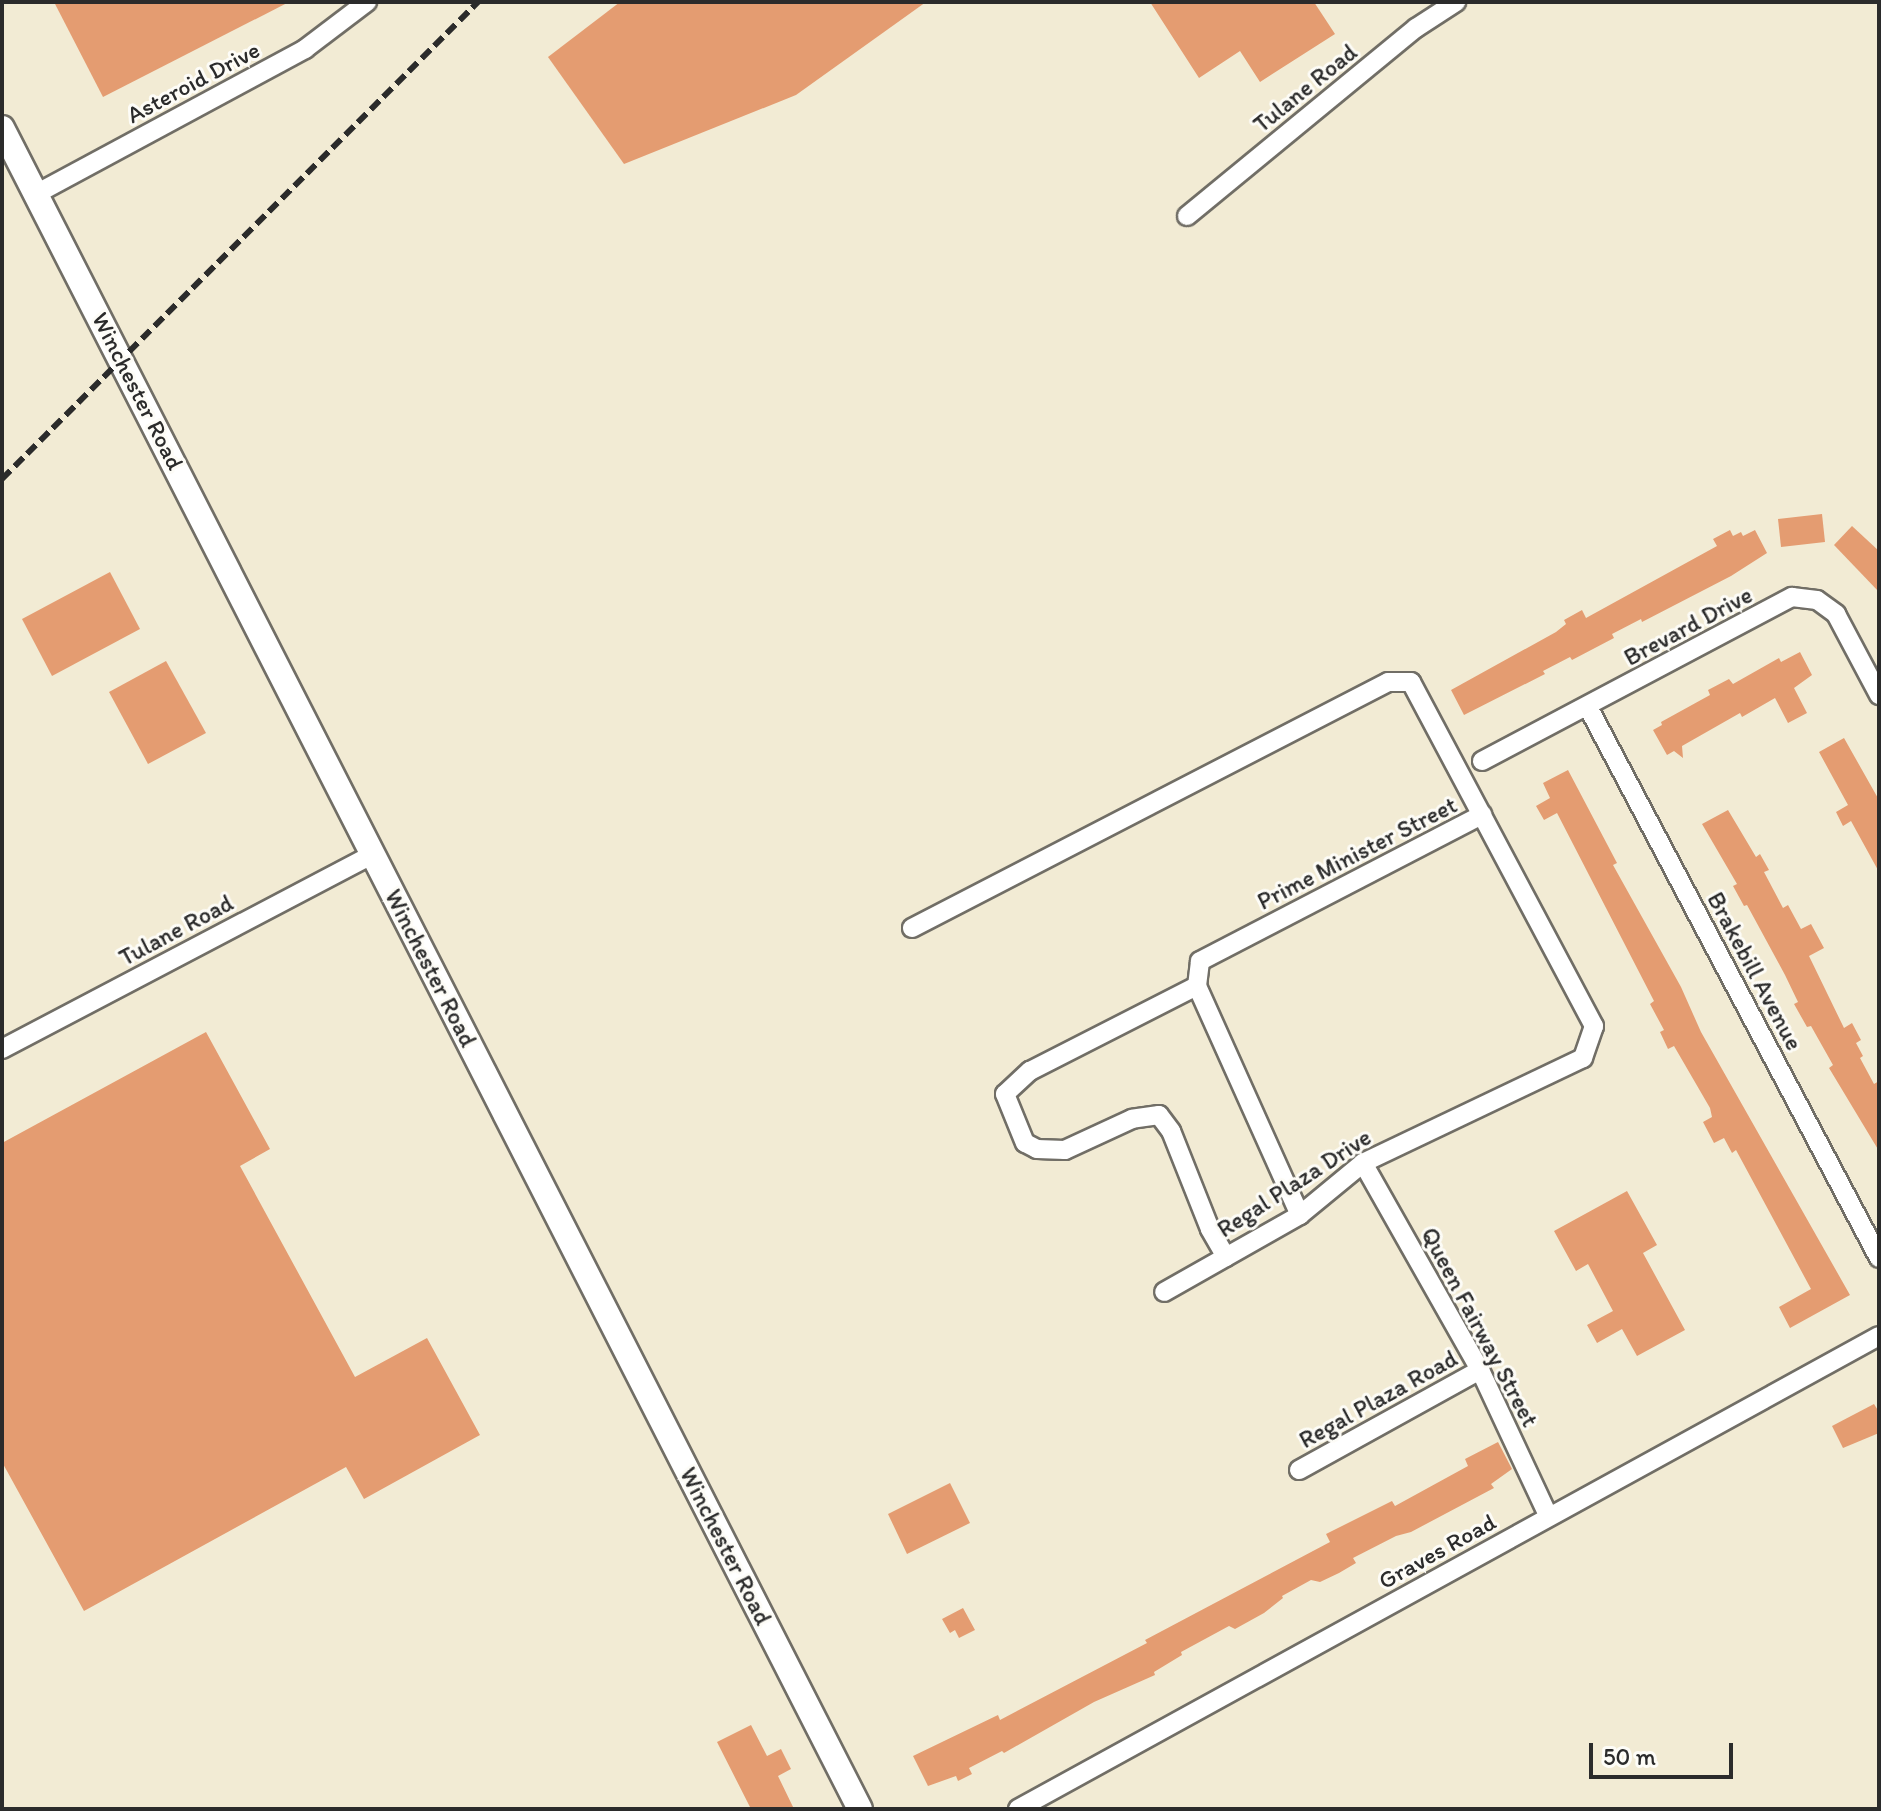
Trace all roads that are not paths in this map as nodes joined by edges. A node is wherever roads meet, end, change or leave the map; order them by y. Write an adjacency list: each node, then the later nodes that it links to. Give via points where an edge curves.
1 (367, 2): 4 (street, Asteroid Drive, via 305,49)
2 (1456, 2): 5 (street, Tulane Road, via 1416,28)
3 (2, 128): 4 (main road, Winchester Road)
4 (36, 194): 10 (main road, Winchester Road)
5 (1187, 216)
6 (1879, 695): 7 (street, Brevard Drive, via 1836,614 1817,600 1792,597)
7 (1588, 707): 8 (street, Brevard Drive); 17 (street, Brakebill Avenue)
8 (1482, 761)
9 (1482, 815): 11 (street, Prime Minister Street, via 1411,682 1388,682); 12 (street, Prime Minister Street, via 1200,961); 14 (street, Regal Plaza Drive, via 1594,1026 1583,1058)
10 (373, 854): 13 (street, Tulane Road); 23 (main road, Winchester Road)
11 (912, 928)
12 (1197, 986): 15 (street); 16 (street, via 1030,1071 1005,1094 1025,1143 1037,1149 1065,1150 1132,1119 1159,1115 1171,1131)
13 (2, 1049)
14 (1363, 1163): 15 (street, Regal Plaza Drive); 20 (street, Queen Fairway Street)
15 (1300, 1215): 16 (street, Regal Plaza Drive)
16 (1226, 1257): 18 (street, Regal Plaza Drive)
17 (1879, 1258)
18 (1164, 1292)
19 (1879, 1336): 22 (street, Graves Road)
20 (1480, 1370): 21 (street, Regal Plaza Road); 22 (street, Queen Fairway Street)
21 (1299, 1470)
22 (1549, 1517): 24 (street, Graves Road)
23 (860, 1809)
24 (1018, 1809)

